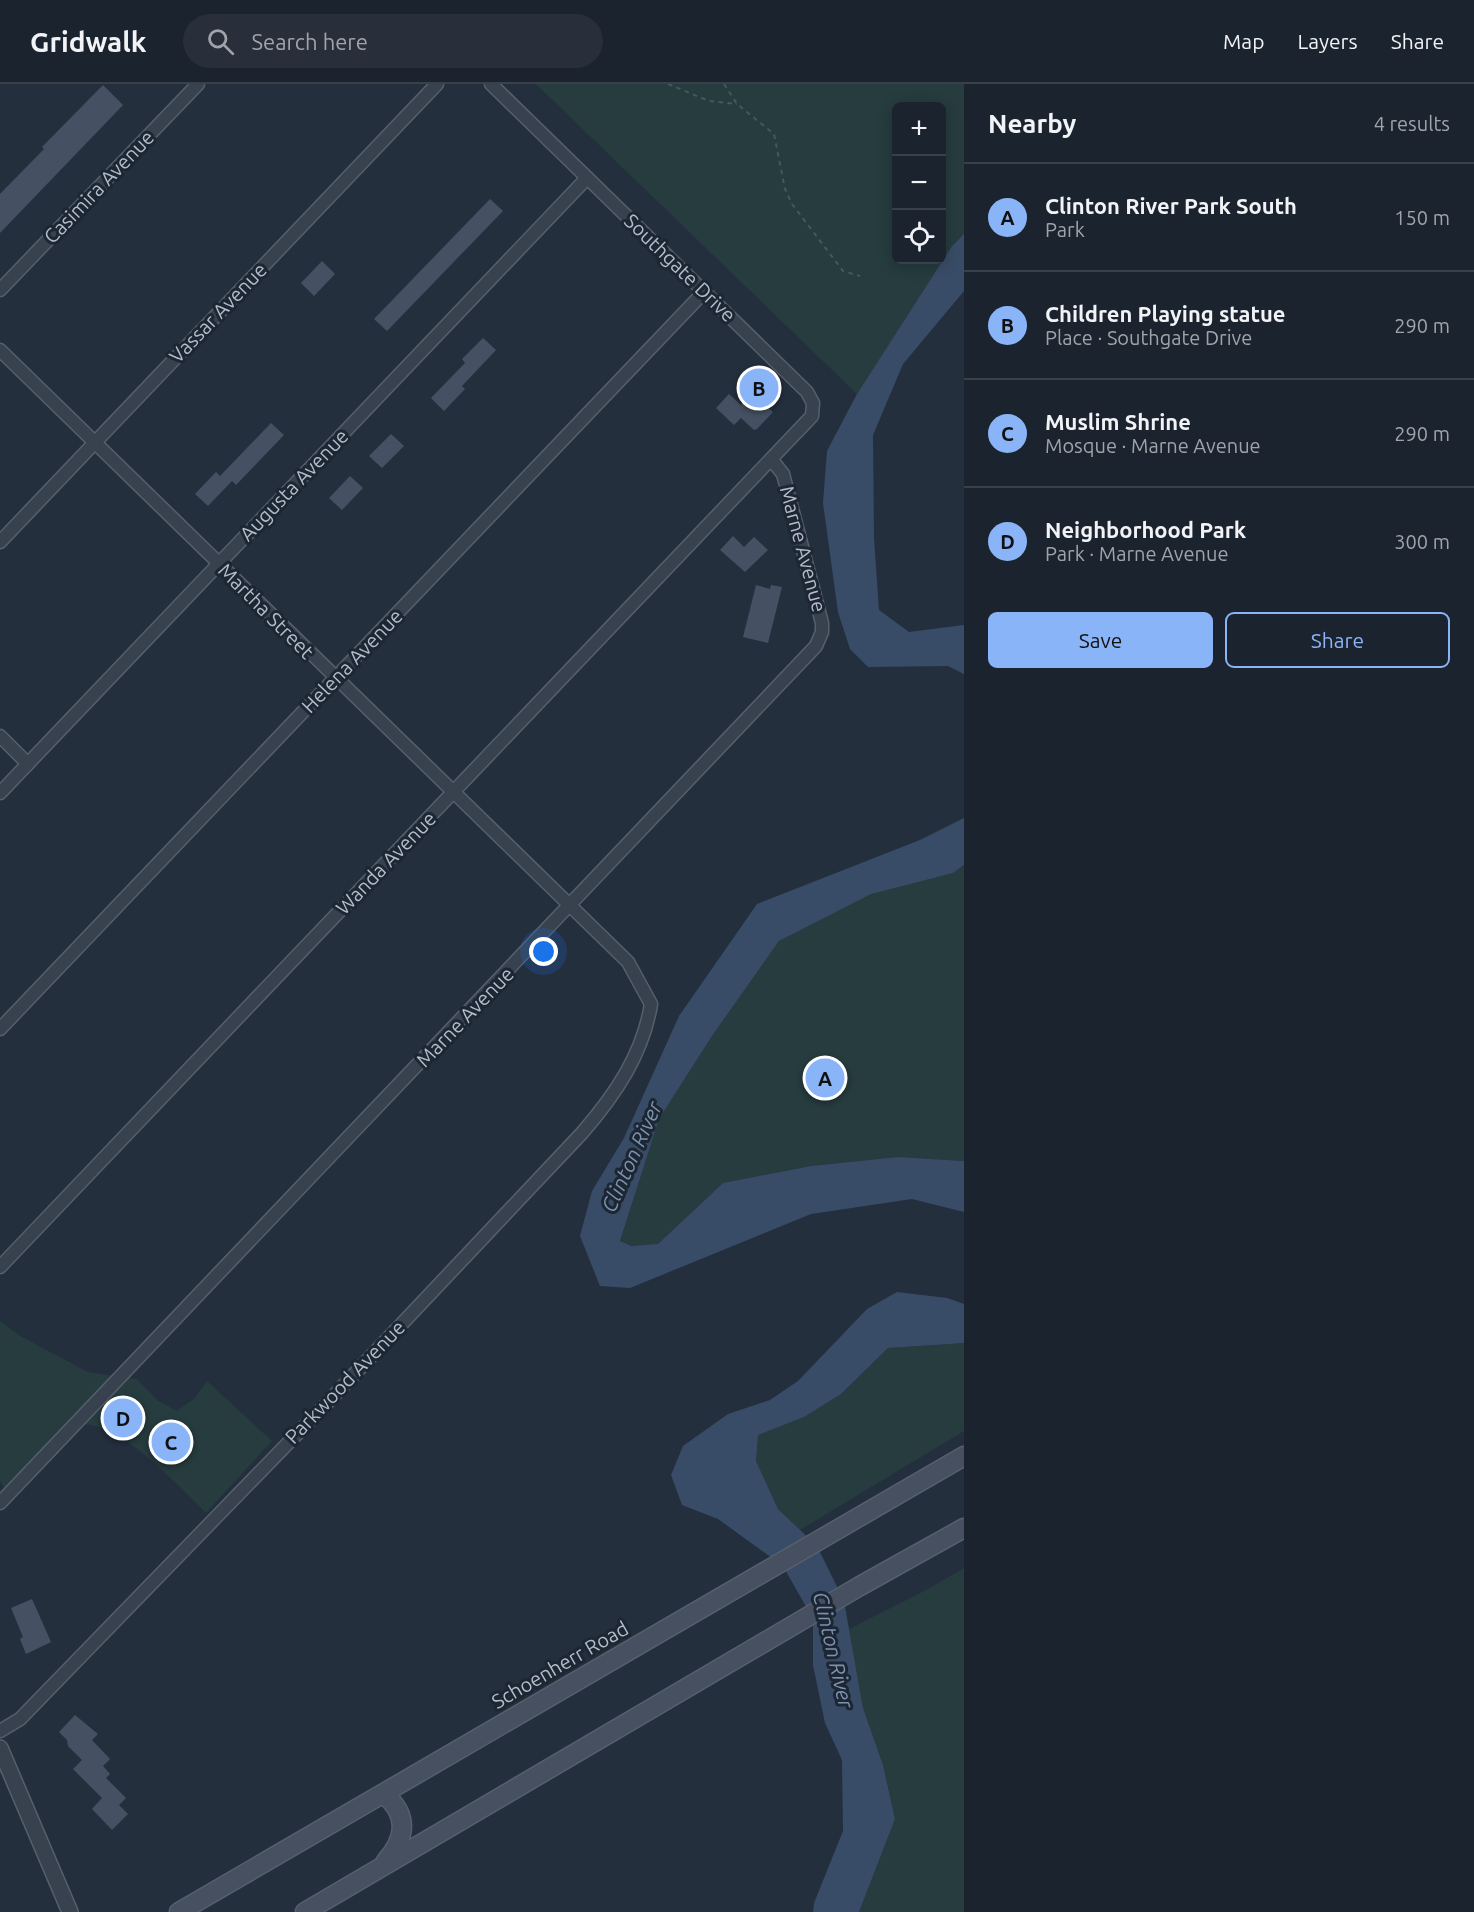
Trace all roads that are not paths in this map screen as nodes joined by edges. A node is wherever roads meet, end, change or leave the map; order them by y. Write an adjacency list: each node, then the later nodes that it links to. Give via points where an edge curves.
1 (198, 84): 5 (street, Casimira Avenue)
2 (436, 84): 8 (street, Vassar Avenue)
3 (491, 84): 4 (street, Southgate Drive)
4 (587, 178): 6 (street, Southgate Drive); 11 (street, Augusta Avenue)
5 (0, 290)
6 (704, 292): 9 (street, Southgate Drive, via 812,397 812,416); 12 (street, Helena Avenue)
7 (0, 351): 8 (street, Martha Street)
8 (94, 443): 10 (street, Vassar Avenue); 11 (street, Martha Street)
9 (771, 459): 16 (street, Wanda Avenue); 17 (street, Marne Avenue, via 783,474 822,623 819,641)
10 (0, 542)
11 (218, 564): 12 (street, Martha Street); 14 (street, Augusta Avenue)
12 (335, 679): 16 (street, Martha Street); 19 (street, Helena Avenue)
13 (0, 736): 14 (street)
14 (28, 764): 15 (street, Augusta Avenue)
15 (0, 793)
16 (452, 793): 17 (street, Martha Street); 20 (street, Wanda Avenue)
17 (570, 907): 18 (street, Martha Street, via 628,962); 22 (street, Marne Avenue)
18 (651, 1004): 24 (street, Parkwood Avenue, via 640,1045 626,1074 582,1132 45,1694 16,1723)
19 (0, 1029)
20 (0, 1267)
21 (964, 1456): 26 (main road, Schoenherr Road)
22 (0, 1503)
23 (964, 1528): 27 (main road)
24 (0, 1731)
25 (0, 1748): 28 (street)
26 (384, 1794): 27 (main road, via 397,1808 404,1826 397,1849); 29 (main road, Schoenherr Road)
27 (382, 1866): 30 (main road)
28 (70, 1912)
29 (179, 1912)
30 (305, 1912)

